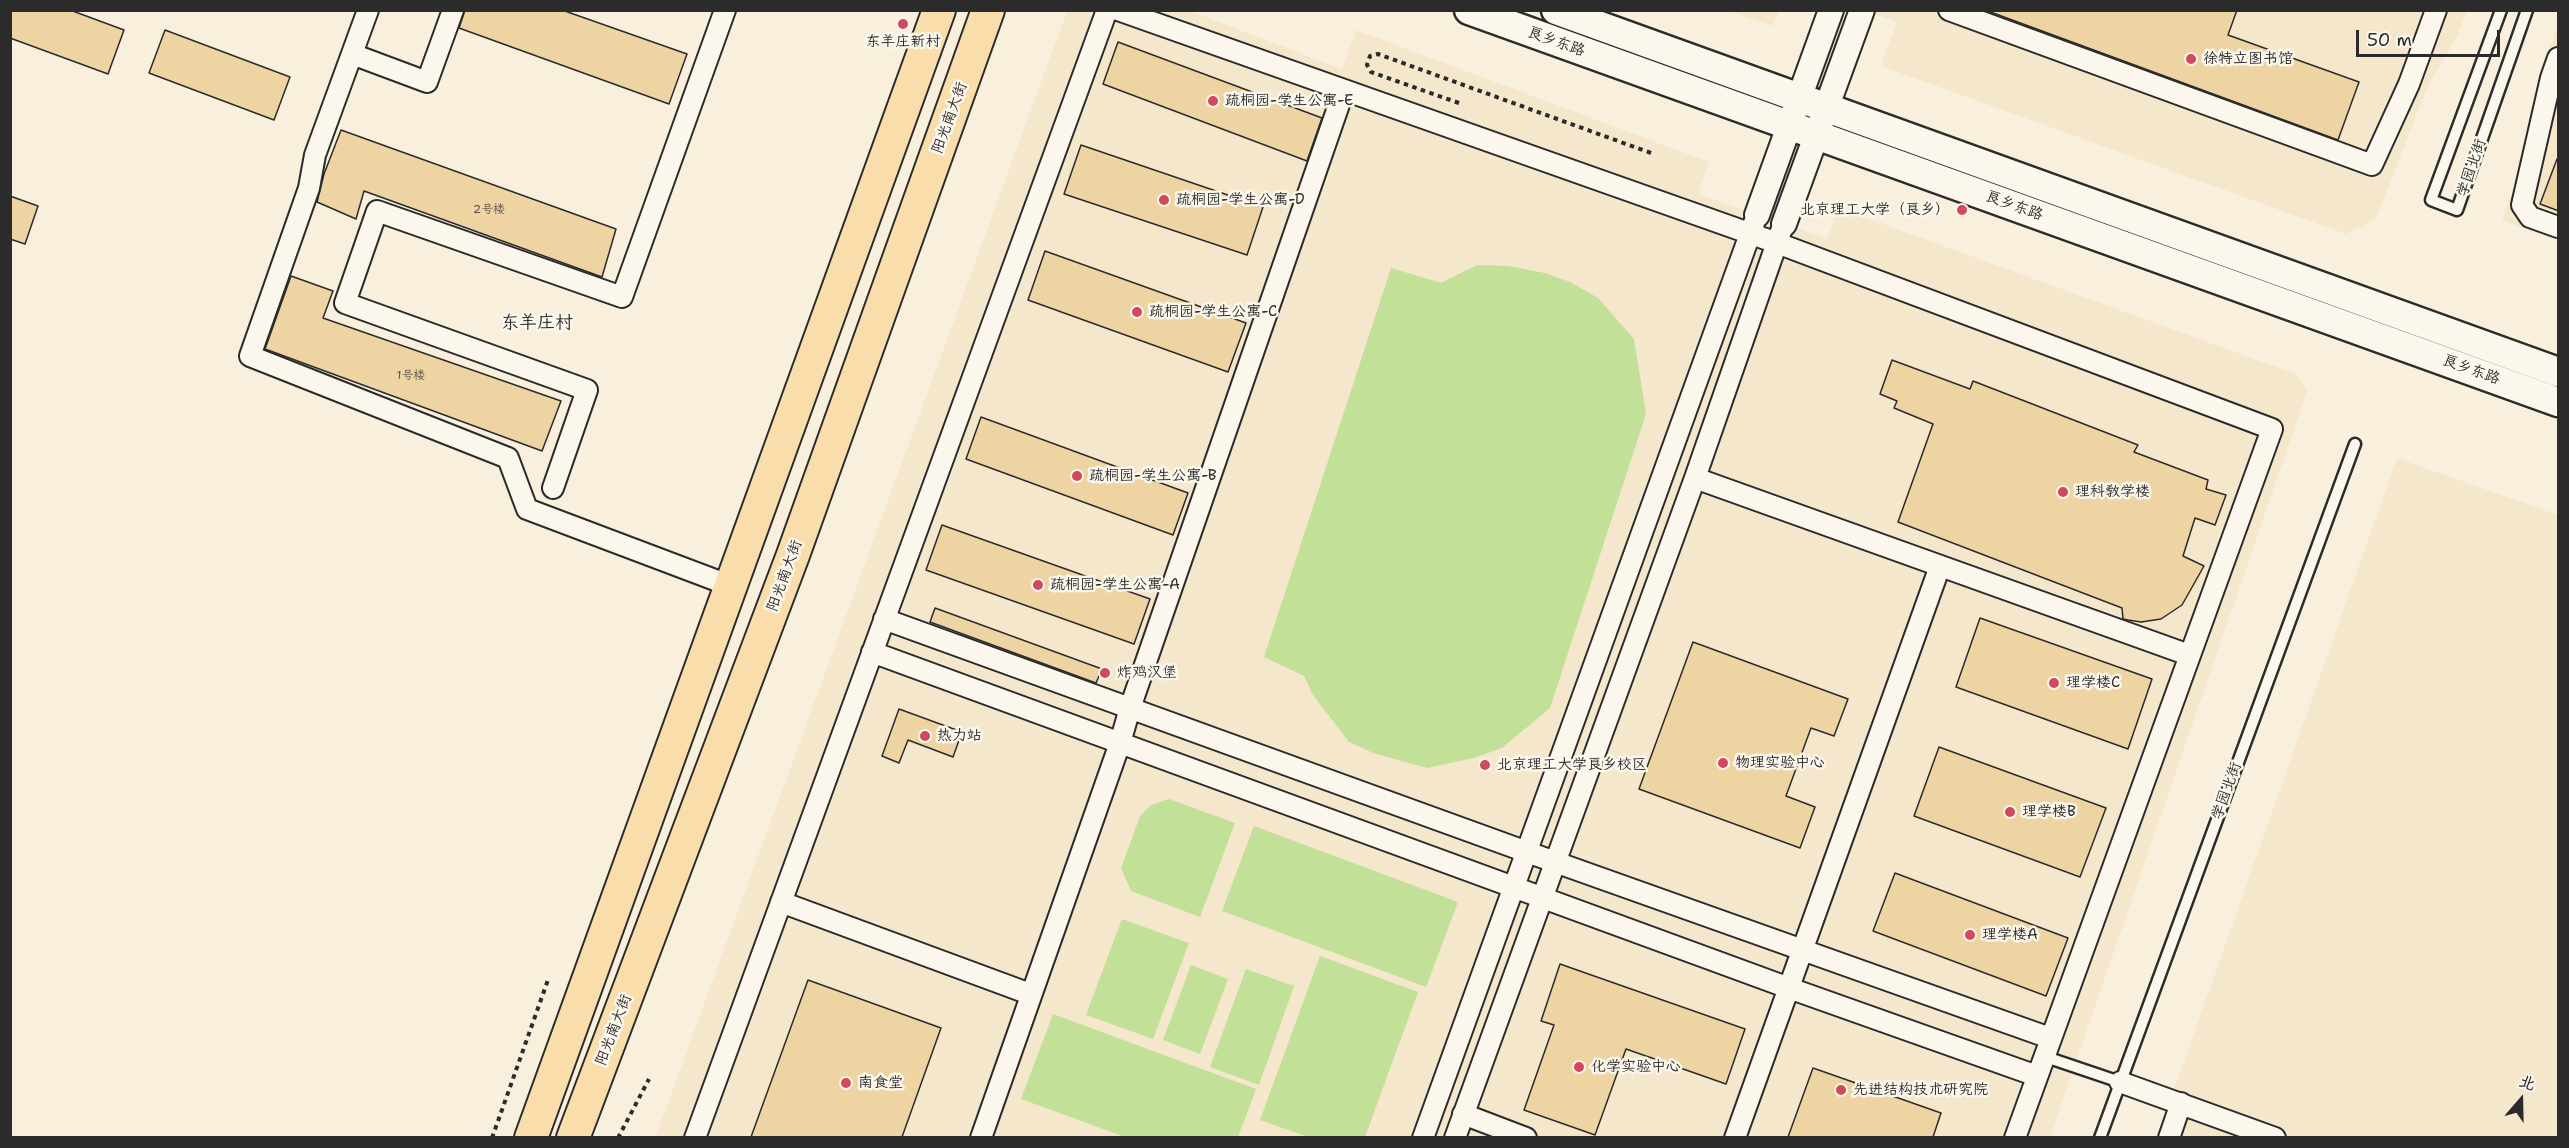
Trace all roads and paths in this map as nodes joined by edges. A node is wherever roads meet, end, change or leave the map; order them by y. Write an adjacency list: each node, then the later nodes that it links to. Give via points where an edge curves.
1 (368, 10): 16 (street)
2 (453, 10): 16 (street, via 427,82)
3 (725, 10): 33 (street, via 622,297 377,212 345,303 587,390)
4 (939, 10): 35 (main road)
5 (988, 10): 58 (main road, 阳光南大街, via 793,555)
6 (1107, 10): 36 (street)
7 (1118, 10): 18 (street)
8 (1469, 10): 22 (main road, 良乡东路)
9 (1556, 10): 19 (main road, 良乡东路)
10 (1831, 10): 19 (street)
11 (1862, 10): 21 (street)
12 (1949, 10): 13 (street, via 2372,165 2409,84)
13 (2436, 10)
14 (2501, 10): 15 (lane, 学园北街, via 2431,200 2457,210)
15 (2527, 10)
16 (352, 54): 35 (street, via 250,356 508,458 527,509)
17 (2559, 58): 26 (street, via 2522,206 2530,217)
18 (1344, 90): 25 (street); 39 (street)
19 (1799, 98): 21 (main road, 良乡东路); 22 (street)
20 (1459, 103): 24 (path, via 1371,72 1367,65 1370,56 1378,54)
21 (1827, 108): 23 (street); 28 (main road, 良乡东路)
22 (1789, 126): 23 (main road, 良乡东路); 25 (street)
23 (1816, 135): 27 (street); 28 (main road, 良乡东路)
24 (1651, 153)
25 (1753, 225): 27 (street); 41 (street)
26 (2559, 227)
27 (1780, 234): 32 (street); 38 (street, via 2272,429)
28 (2395, 328): 29 (main road, 良乡东路); 30 (main road, 良乡东路)
29 (2559, 372)
30 (2559, 402)
31 (2355, 444): 53 (lane, 学园北街)
32 (1695, 478): 34 (street); 42 (street)
33 (553, 488)
34 (1940, 566): 38 (street); 46 (street)
35 (731, 586): 57 (main road)
36 (885, 619): 37 (street); 39 (street)
37 (872, 652): 40 (street); 45 (street)
38 (2189, 655): 50 (street)
39 (1130, 708): 40 (street); 41 (street)
40 (1120, 743): 43 (street); 49 (street)
41 (1527, 852): 42 (street); 43 (street)
42 (1557, 862): 44 (street); 46 (street)
43 (1515, 886): 44 (street); 62 (street)
44 (1544, 897): 48 (street); 55 (street)
45 (781, 902): 49 (street); 60 (street)
46 (1802, 950): 48 (street); 50 (street)
47 (549, 977): 56 (path)
48 (1789, 988): 51 (street); 65 (street)
49 (1030, 993): 61 (street)
50 (2046, 1047): 51 (street); 53 (lane)
51 (2037, 1076): 66 (street)
52 (649, 1079): 59 (path)
53 (2120, 1082): 54 (street); 67 (lane, 学园北街)
54 (2181, 1103): 68 (street); 69 (street)
55 (1463, 1114): 63 (street); 64 (street)
56 (492, 1137)
57 (531, 1137)
58 (573, 1137)
59 (618, 1137)
60 (695, 1137)
61 (981, 1137)
62 (1423, 1137)
63 (1455, 1137)
64 (1526, 1137)
65 (1736, 1137)
66 (2015, 1137)
67 (2100, 1137)
68 (2169, 1137)
69 (2275, 1137)

